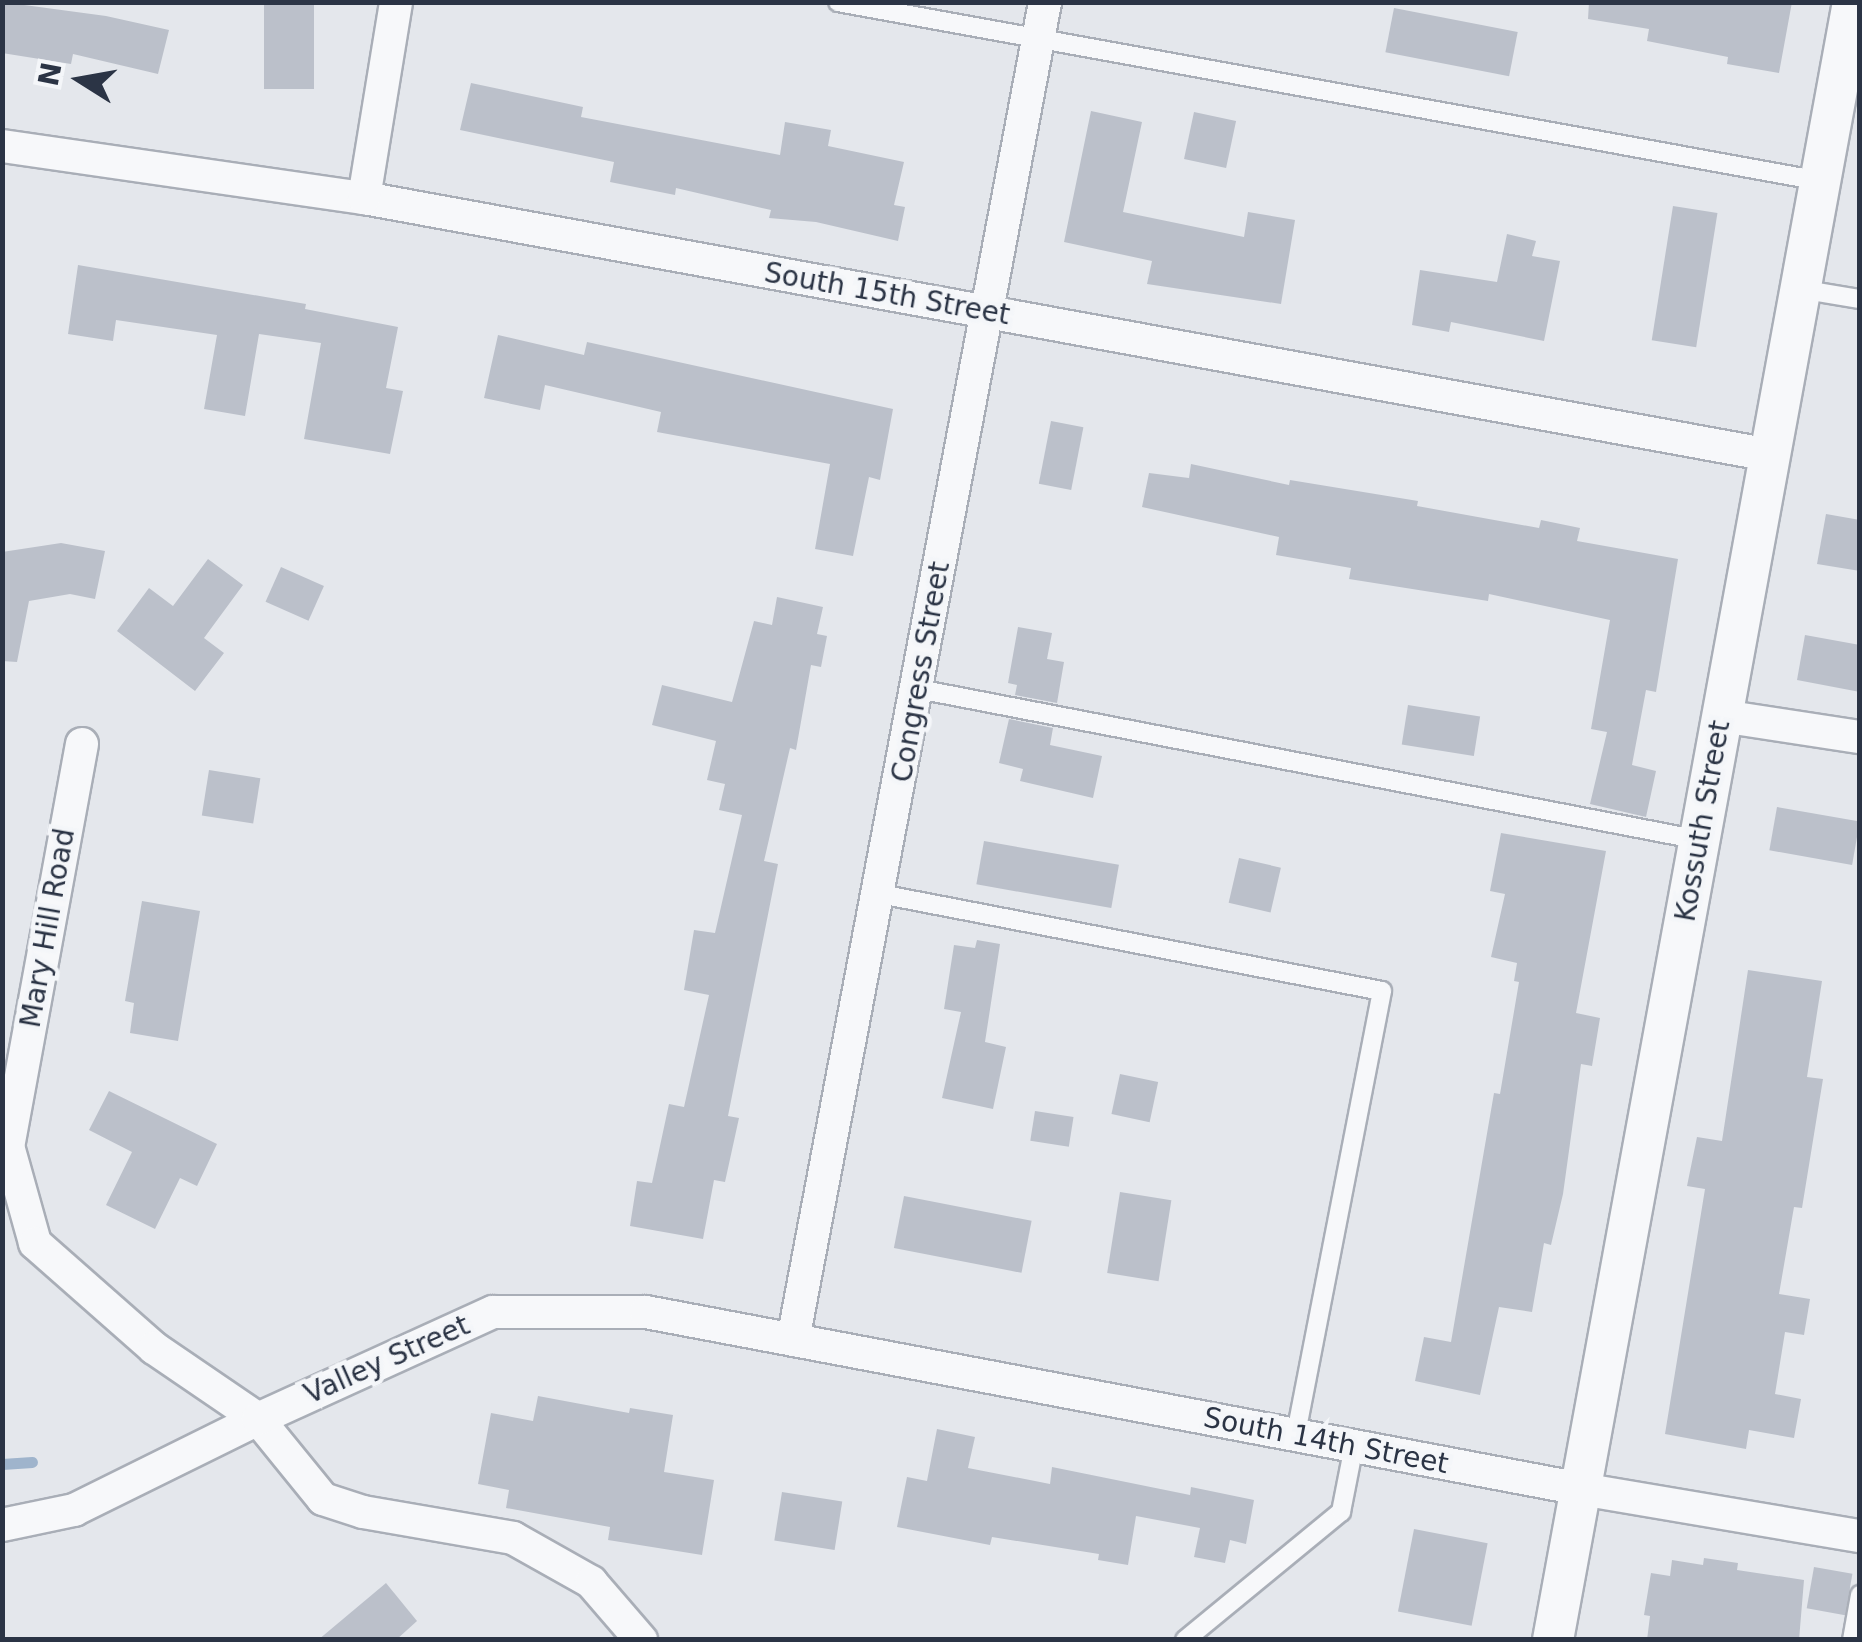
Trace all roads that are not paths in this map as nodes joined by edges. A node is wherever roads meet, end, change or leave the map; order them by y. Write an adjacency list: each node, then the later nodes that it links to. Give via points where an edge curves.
1 (396, 2): 9 (street)
2 (838, 2): 5 (lane)
3 (1045, 2): 5 (street, Congress Street)
4 (1853, 2): 6 (street, Kossuth Street)
5 (1039, 40): 8 (lane); 12 (street, Congress Street)
6 (1851, 65): 8 (street, Kossuth Street)
7 (2, 146): 9 (street, South 15th Street)
8 (1820, 181): 10 (street, Kossuth Street)
9 (364, 198): 12 (street, South 15th Street)
10 (1800, 288): 11 (lane); 13 (street, Kossuth Street)
11 (1860, 299)
12 (987, 313): 13 (street, South 15th Street); 14 (street, Congress Street)
13 (1770, 455): 15 (street, Kossuth Street)
14 (918, 689): 18 (lane); 19 (street, Congress Street)
15 (1722, 716): 16 (street); 18 (street, Kossuth Street)
16 (1860, 737)
17 (82, 744): 21 (street, Mary Hill Road, via 8,1146 34,1244 154,1348)
18 (1700, 840): 24 (street, Kossuth Street)
19 (880, 894): 20 (street, Congress Street); 22 (lane, via 1382,991)
20 (793, 1340): 21 (street, Valley Street, via 646,1312 493,1312); 22 (street, South 14th Street)
21 (258, 1419): 25 (street, Valley Street, via 74,1510); 28 (street, Mary Hill Road, via 323,1498 363,1512 513,1538 591,1582)
22 (1296, 1436): 23 (street, South 14th Street)
23 (1354, 1446): 24 (street, South 14th Street); 29 (lane, via 1341,1512)
24 (1580, 1489): 26 (street, South 14th Street); 30 (street, Kossuth Street)
25 (2, 1526)
26 (1860, 1536)
27 (1860, 1595): 31 (lane)
28 (640, 1640)
29 (1185, 1640)
30 (1553, 1640)
31 (1852, 1640)

